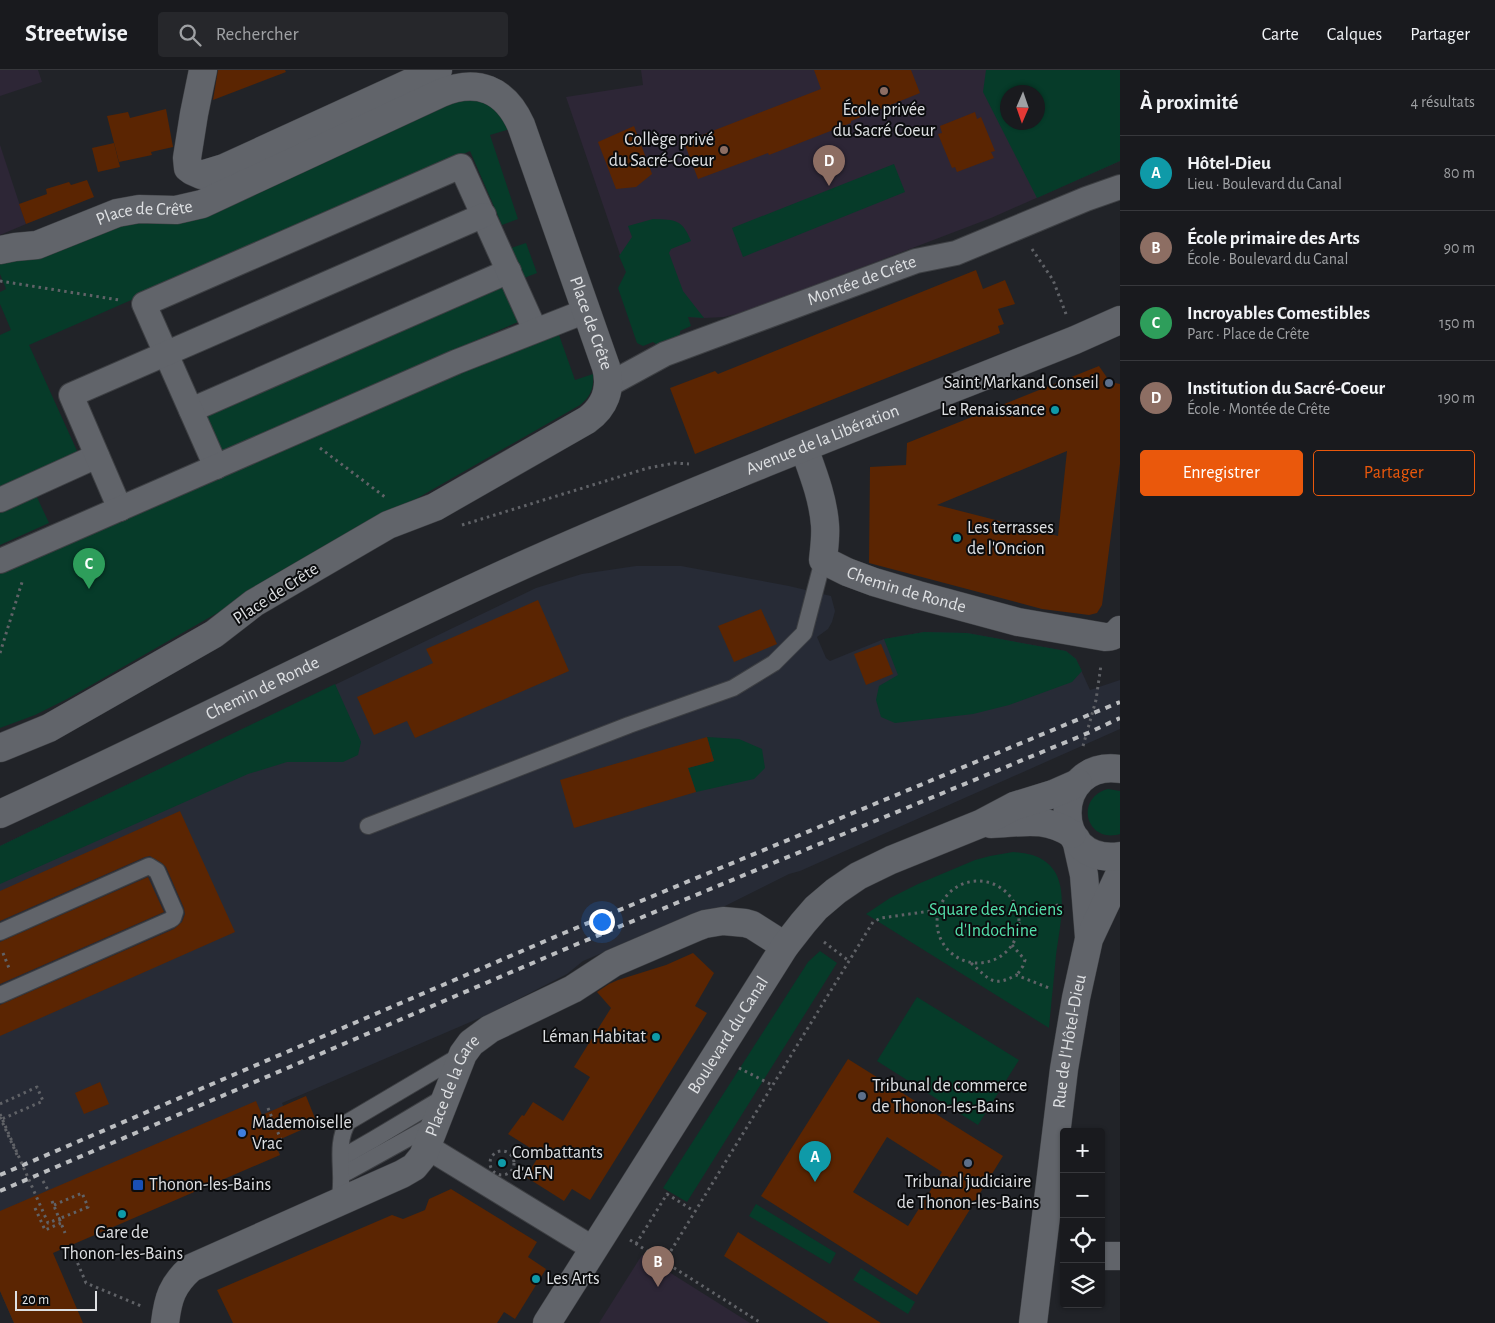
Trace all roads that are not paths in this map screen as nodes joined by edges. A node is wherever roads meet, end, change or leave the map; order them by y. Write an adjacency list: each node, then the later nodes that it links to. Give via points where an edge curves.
1 (202, 70): 2 (street, Place de Crête, via 187,158 188,168 196,174 216,171)
2 (438, 70)
3 (1120, 187): 11 (street, Montée de Crête, via 956,253 916,261 665,354)
4 (484, 215): 6 (street); 10 (street); 10 (street, via 462,166 144,304)
5 (0, 250): 7 (street, Place de Crête, via 36,245 117,213 139,209 176,210 202,204 452,89 475,87 498,95 516,113)
6 (509, 271): 9 (street); 12 (street)
7 (586, 311): 9 (street); 11 (street, Place de Crête, via 606,367)
8 (1120, 320): 13 (street, Avenue de la Libération)
9 (535, 330): 15 (street)
10 (166, 354): 12 (street); 14 (street, via 71,395)
11 (608, 385): 22 (street, Place de Crête, via 602,406 588,420 434,507 388,526 254,603 214,634 49,728)
12 (191, 410): 15 (street)
13 (804, 448): 18 (street, Chemin de Ronde, via 824,512); 20 (street, Avenue de la Libération)
14 (97, 456): 16 (street); 17 (street)
15 (216, 467): 17 (street)
16 (0, 500)
17 (120, 509): 19 (street)
18 (823, 560): 21 (street, Chemin de Ronde, via 874,582 1018,622); 27 (lane, via 804,633 774,663 733,688)
19 (0, 561)
20 (525, 564): 25 (street, Chemin de Ronde)
21 (1112, 633)
22 (0, 748)
23 (1120, 769): 24 (street, via 1106,768)
24 (1086, 777): 26 (street, Boulevard du Canal, via 1054,794 1014,806); 28 (street, Rue de l'Hôtel-Dieu, via 1070,794 1067,808)
25 (0, 814)
26 (980, 824): 28 (street, Boulevard du Canal, via 1049,823 1062,827); 33 (street, Boulevard du Canal, via 858,876 816,908)
27 (368, 826)
28 (1074, 837): 29 (street, via 1098,855); 32 (street, Rue de l'Hôtel-Dieu, via 1084,875)
29 (1120, 856)
30 (1120, 873): 32 (street, Rue de l'Hôtel-Dieu)
31 (0, 932): 34 (lane, via 149,866 157,871 175,912 170,920)
32 (1089, 939): 41 (street, Rue de l'Hôtel-Dieu, via 1064,1069)
33 (786, 946): 35 (street, Place de la Gare, via 745,923 723,921 697,927 613,963 573,988 490,1030 471,1043); 40 (street, Boulevard du Canal)
34 (0, 995)
35 (463, 1054): 36 (street, Place de la Gare); 38 (lane, via 348,1122 341,1138)
36 (446, 1096): 37 (street, Place de la Gare); 38 (lane)
37 (431, 1135): 39 (street, Place de la Gare, via 419,1161 409,1171); 40 (street)
38 (340, 1158): 39 (lane)
39 (340, 1188): 44 (street, Place de la Gare, via 191,1268 175,1284 167,1305)
40 (594, 1249): 45 (street, Boulevard du Canal)
41 (1053, 1253): 46 (street, Rue de l'Hôtel-Dieu)
42 (1105, 1256): 43 (street)
43 (1120, 1256)
44 (155, 1315)
45 (547, 1323)
46 (1032, 1323)

